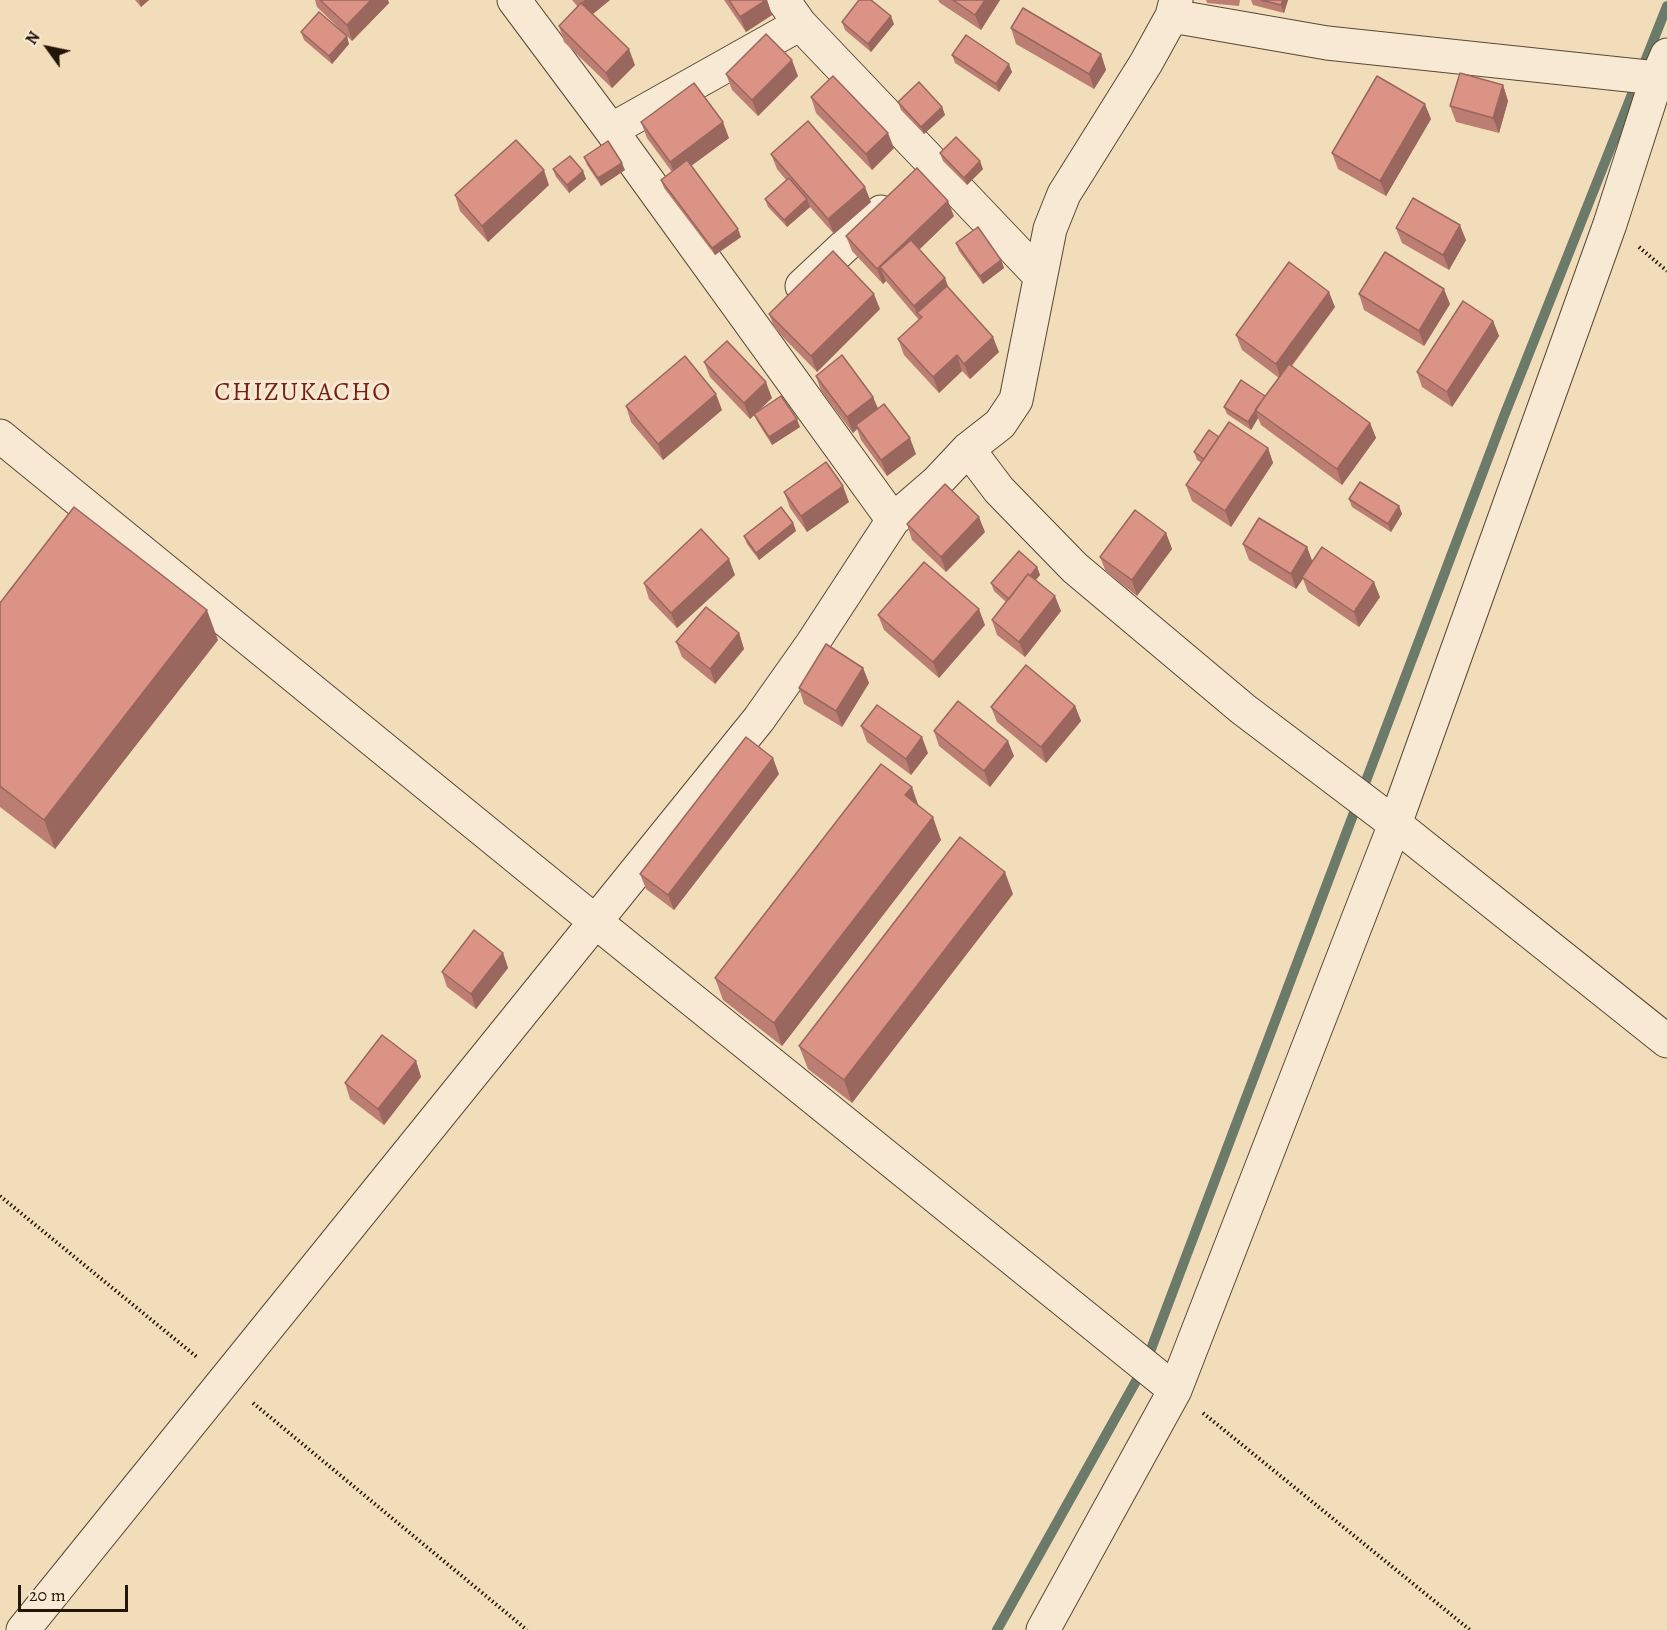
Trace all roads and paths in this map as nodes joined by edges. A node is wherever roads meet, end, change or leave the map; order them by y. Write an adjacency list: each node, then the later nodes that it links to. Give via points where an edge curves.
1 (514, 0): 5 (street)
2 (1174, 8): 4 (street, via 1328,43); 7 (street, via 1146,63 1064,194 1050,229)
3 (792, 12): 5 (street); 6 (street)
4 (1662, 67): 12 (street, via 1606,235)
5 (611, 130): 8 (street)
6 (933, 164): 7 (street); 8 (street)
7 (1040, 276): 10 (street, via 1016,400 1000,424)
8 (755, 330): 11 (street)
9 (0, 436): 13 (street)
10 (968, 449): 11 (street); 12 (street, via 999,490 1075,568 1243,709)
11 (893, 520): 13 (street, via 759,719)
12 (1395, 824): 14 (street); 17 (street)
13 (596, 922): 16 (street); 17 (street)
14 (1667, 1041)
15 (0, 1196): 16 (path)
16 (225, 1380): 18 (street); 19 (path)
17 (1175, 1390): 20 (street); 21 (path)
18 (23, 1630)
19 (527, 1630)
20 (1043, 1630)
21 (1470, 1630)

